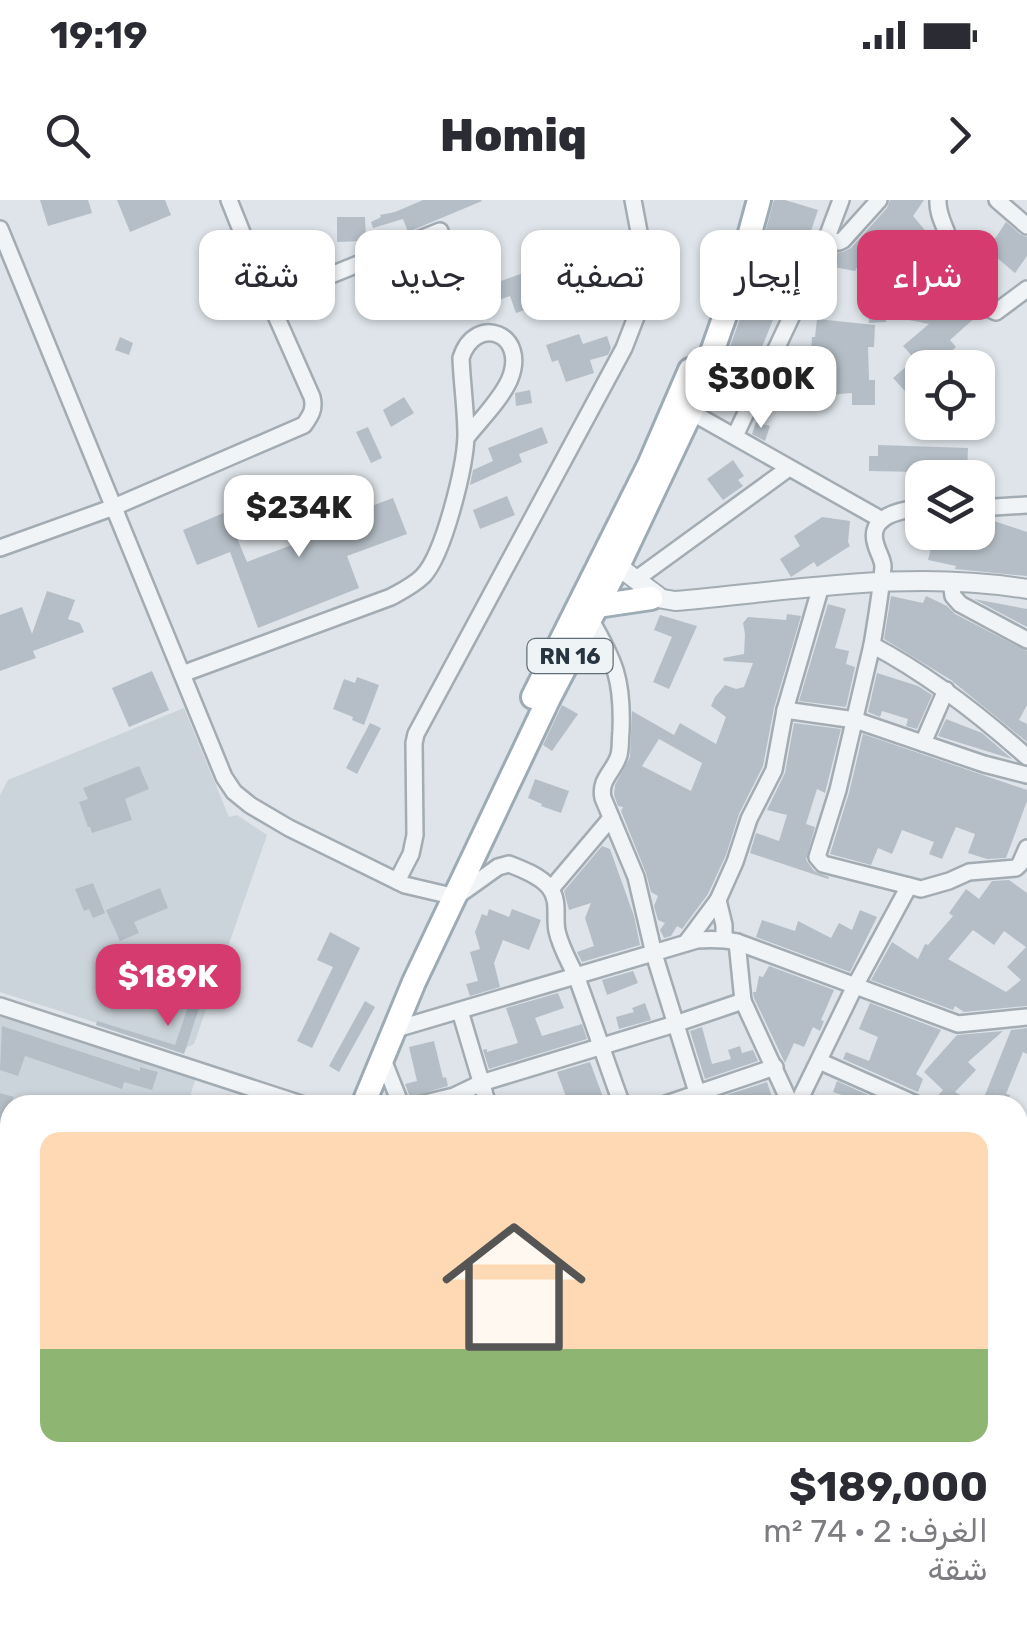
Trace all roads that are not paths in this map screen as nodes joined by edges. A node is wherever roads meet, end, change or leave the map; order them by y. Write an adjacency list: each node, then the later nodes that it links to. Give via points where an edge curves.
1 (229, 200): 11 (street)
2 (633, 200): 46 (street, via 644,258 636,317 607,383 416,734 416,835)
3 (744, 200): 27 (main road, RN 16, via 711,318 649,466)
4 (760, 200): 17 (main road, RN 16)
5 (842, 200): 12 (street)
6 (879, 200): 13 (street)
7 (938, 200): 14 (street, via 954,266 988,310 996,312)
8 (997, 200): 9 (street)
9 (1027, 226)
10 (0, 229): 22 (street)
11 (241, 230)
12 (828, 230)
13 (837, 242)
14 (1027, 289)
15 (278, 320): 22 (street, via 312,397 304,425)
16 (790, 320): 18 (street)
17 (691, 412): 18 (street); 27 (main road, RN 16)
18 (736, 436): 20 (street)
19 (466, 438): 19 (street, via 514,369 513,346 498,335 473,338 461,358); 35 (street, via 440,548 425,574 391,596)
20 (788, 468): 25 (street); 27 (street)
21 (1027, 505): 23 (street)
22 (114, 507): 26 (street); 35 (street)
23 (995, 507)
24 (905, 510): 25 (street)
25 (882, 520): 28 (street, via 874,538 884,563)
26 (0, 548)
27 (634, 580): 30 (street, via 675,601); 32 (main road); 32 (main road, RN 16)
28 (880, 582): 29 (street); 30 (street); 34 (street)
29 (951, 582): 31 (street); 33 (street, via 960,604)
30 (821, 586): 37 (street)
31 (1027, 589)
32 (595, 598): 42 (street, via 620,686 620,752 602,786); 49 (main road, RN 16); 49 (main road, RN 16, via 548,664)
33 (1027, 640)
34 (872, 645): 36 (street); 38 (street)
35 (182, 674): 46 (street, via 234,792 289,828)
36 (946, 690): 39 (street); 40 (street)
37 (785, 710): 38 (street); 50 (street, via 774,770)
38 (855, 720): 39 (street); 47 (street, via 818,859)
39 (923, 743): 41 (street)
40 (1027, 757)
41 (1027, 775)
42 (611, 818): 48 (street); 53 (street, via 636,877)
43 (1027, 848): 44 (street)
44 (1010, 870): 45 (street); 47 (street, via 982,869 928,888)
45 (1027, 876)
46 (397, 881): 49 (street)
47 (908, 886): 55 (street)
48 (552, 889): 49 (street, via 509,864); 54 (street, via 557,931)
49 (448, 895): 61 (main road, RN 16); 68 (main road, RN 16, via 389,1006)
50 (718, 900): 51 (street); 52 (street)
51 (730, 940): 52 (street); 55 (street); 56 (street)
52 (685, 944): 53 (street)
53 (654, 954): 54 (street); 60 (street)
54 (576, 978): 58 (street); 62 (street)
55 (855, 986): 59 (street, via 958,1024); 64 (street)
56 (743, 1001): 60 (street); 65 (street)
57 (0, 1006): 67 (street)
58 (460, 1010): 61 (street); 66 (street)
59 (1027, 1017)
60 (675, 1024): 62 (street); 74 (street)
61 (392, 1030): 63 (main road, RN 16)
62 (601, 1046): 66 (street); 73 (street)
63 (382, 1056): 69 (main road, RN 16); 70 (street)
64 (819, 1061): 77 (street); 78 (street)
65 (776, 1068): 75 (street); 76 (street)
66 (481, 1084): 71 (street); 72 (street)
67 (273, 1095)
68 (353, 1095)
69 (367, 1095)
70 (396, 1095)
71 (456, 1095)
72 (485, 1095)
73 (618, 1095)
74 (698, 1095)
75 (709, 1095)
76 (789, 1095)
77 (800, 1095)
78 (896, 1095)

